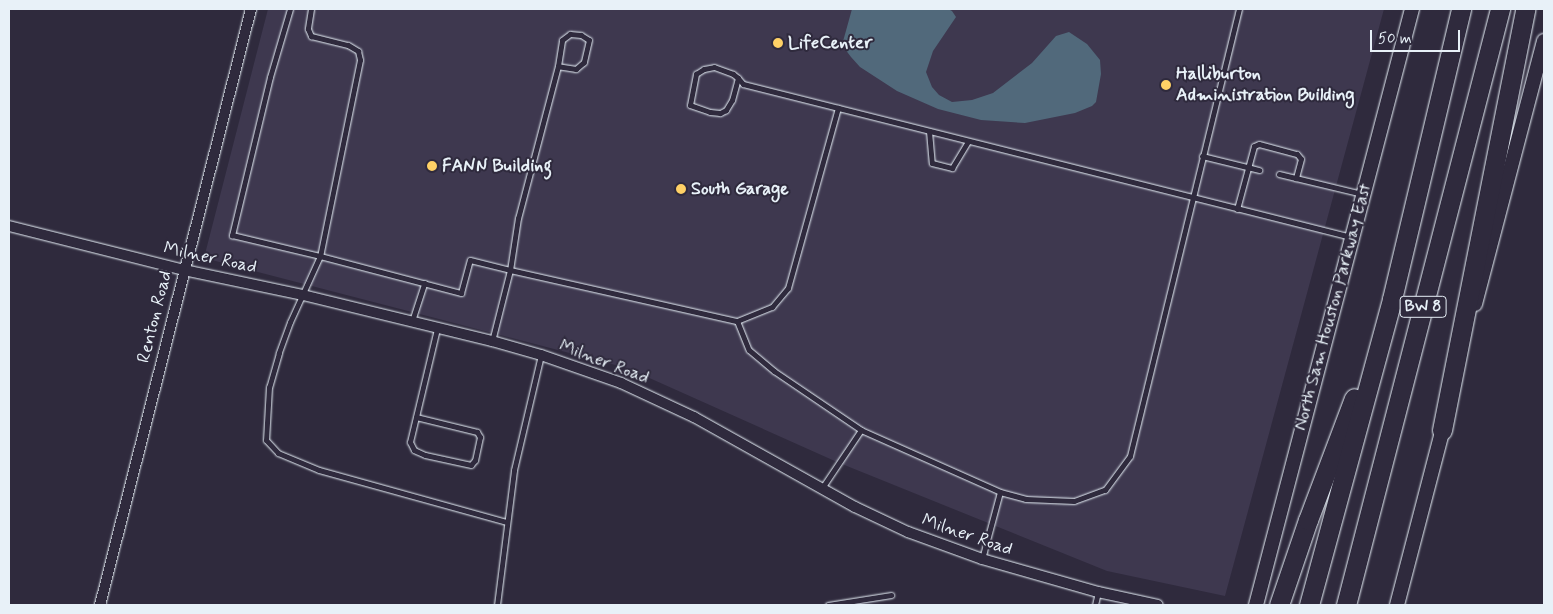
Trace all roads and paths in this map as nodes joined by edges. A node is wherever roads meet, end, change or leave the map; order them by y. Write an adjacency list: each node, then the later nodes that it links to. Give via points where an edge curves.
1 (251, 9): 26 (street, Renton Road)
2 (290, 9): 25 (lane, via 232,235)
3 (311, 9): 25 (lane, via 308,29 312,36 348,45 358,51 360,60)
4 (1239, 9): 15 (lane)
5 (1412, 9): 20 (main road, North Sam Houston Parkway East)
6 (1461, 9): 30 (highway, BW 8)
7 (1500, 9): 53 (highway, BW 8)
8 (1525, 9): 38 (highway)
9 (1544, 41): 38 (main road)
10 (558, 66): 10 (lane, via 562,40 570,34 589,40 584,62 576,69); 27 (lane, via 518,218)
11 (738, 78): 11 (lane, via 722,69 704,69 696,74 690,105 710,112 726,110); 12 (lane, via 743,84)
12 (838, 108): 13 (lane); 32 (lane, via 788,288 772,307)
13 (929, 131): 14 (lane); 14 (lane, via 932,163 952,168)
14 (968, 141): 21 (lane)
15 (1202, 156): 16 (lane); 21 (lane)
16 (1248, 167): 17 (lane); 19 (lane, via 1254,146 1259,144 1297,154 1301,159); 22 (lane)
17 (1259, 170)
18 (1279, 174): 19 (lane)
19 (1296, 178): 20 (lane)
20 (1363, 194): 24 (main road, North Sam Houston Parkway East)
21 (1192, 198): 22 (lane); 40 (lane, via 1130,456 1105,490 1074,500 1026,498)
22 (1237, 209): 24 (lane)
23 (9, 226): 26 (street, Milner Road)
24 (1352, 237): 50 (main road, North Sam Houston Parkway East)
25 (320, 256): 28 (lane); 29 (lane)
26 (184, 270): 29 (street, Milner Road); 45 (street, Renton Road)
27 (510, 270): 28 (lane, via 470,260 461,292); 32 (lane); 34 (lane)
28 (424, 283): 31 (lane)
29 (303, 295): 31 (street, Milner Road); 41 (lane, via 290,322 269,387 266,440 278,452 319,470)
30 (1392, 299): 51 (highway); 52 (highway, BW 8)
31 (412, 321): 33 (street, Milner Road)
32 (737, 321): 37 (lane, via 749,350 774,371)
33 (438, 329): 34 (street, Milner Road); 36 (lane)
34 (492, 341): 35 (street, Milner Road)
35 (541, 355): 39 (street, Milner Road, via 621,384 694,417); 41 (lane, via 514,470)
36 (416, 417): 36 (lane, via 410,442 414,450 470,465 475,460 480,437 477,432)
37 (861, 430): 39 (lane); 40 (lane)
38 (1442, 430): 54 (main road)
39 (822, 488): 42 (street, Milner Road, via 908,532)
40 (1000, 492): 42 (lane)
41 (508, 522): 46 (lane)
42 (982, 559): 43 (street, Milner Road)
43 (1098, 592): 48 (lane); 49 (street, Milner Road)
44 (891, 595): 47 (lane)
45 (100, 605)
46 (497, 605)
47 (828, 605)
48 (1094, 605)
49 (1158, 605)
50 (1256, 605)
51 (1279, 605)
52 (1309, 605)
53 (1346, 605)
54 (1397, 605)

